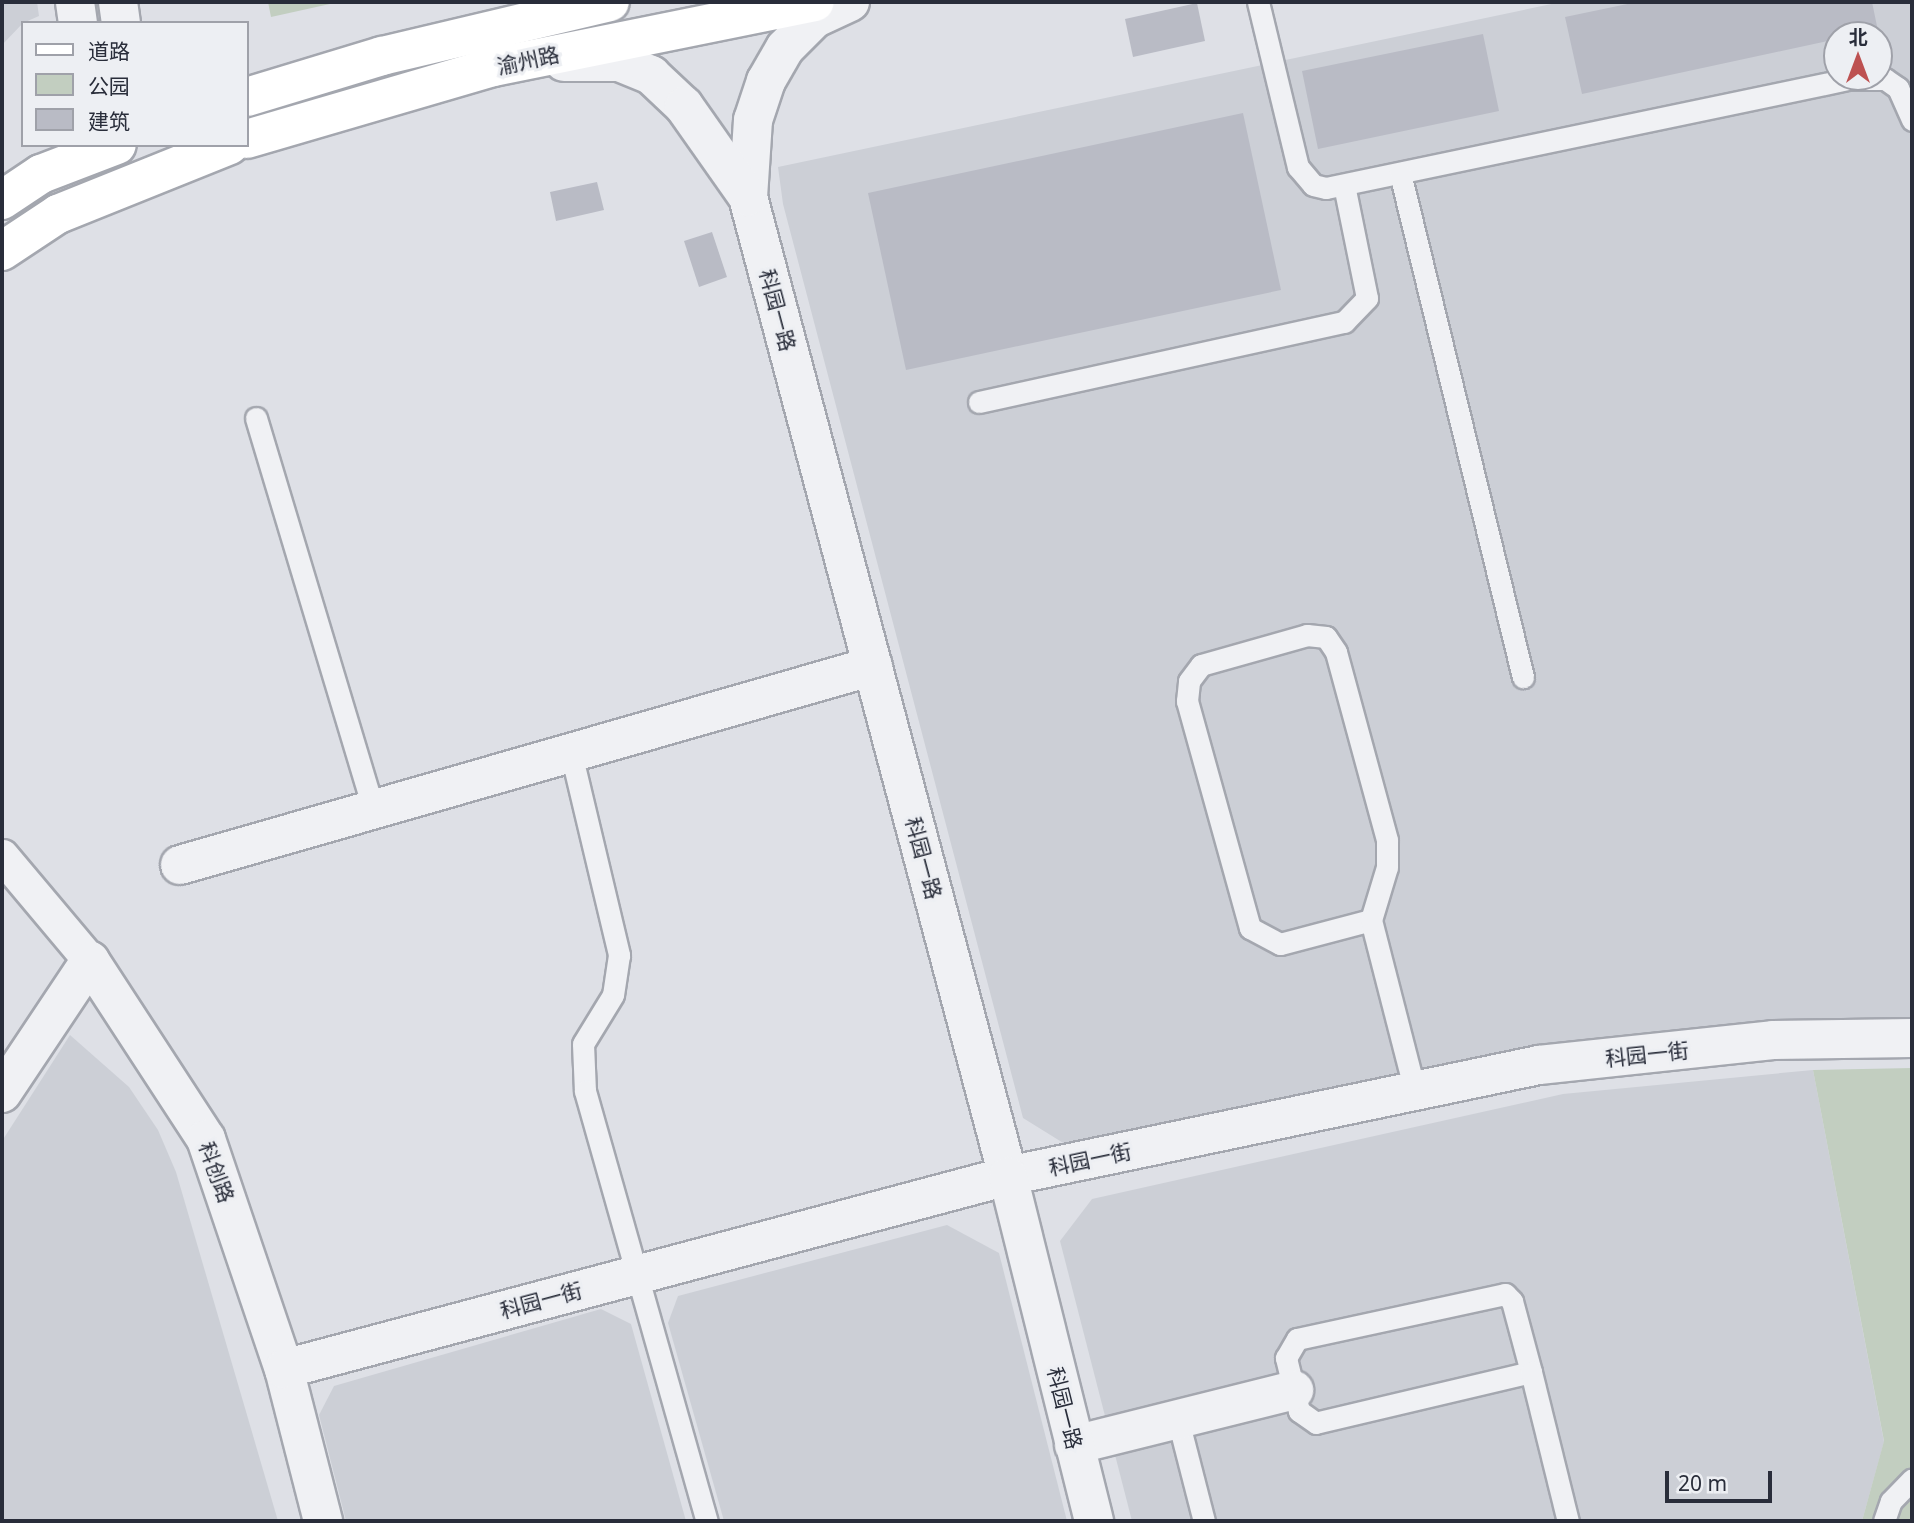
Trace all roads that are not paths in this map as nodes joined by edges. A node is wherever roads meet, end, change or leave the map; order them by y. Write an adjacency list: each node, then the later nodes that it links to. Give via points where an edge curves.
1 (75, 2): 7 (street)
2 (118, 2): 8 (street)
3 (610, 2): 10 (main road, 渝州路, via 394,52)
4 (814, 2): 9 (main road, 渝州路)
5 (850, 2): 18 (street, via 815,18 785,48 766,80 754,120)
6 (1258, 2): 17 (lane, via 1298,167 1313,185)
7 (78, 21)
8 (121, 21)
9 (493, 68): 12 (main road, 渝州路); 18 (street, via 619,62 651,75 684,106)
10 (248, 97)
11 (1912, 120): 16 (lane, via 1898,88 1885,79 1858,78)
12 (248, 139)
13 (108, 147): 15 (main road)
14 (225, 147): 20 (main road, via 58,214)
15 (48, 160): 19 (main road)
16 (1399, 173): 17 (lane); 24 (lane)
17 (1344, 185): 21 (lane, via 1367,298 1344,322)
18 (748, 197): 23 (street, 科园一路)
19 (2, 200)
20 (2, 251)
21 (979, 402)
22 (256, 418): 26 (lane)
23 (873, 666): 25 (street); 34 (street, 科园一路)
24 (1523, 677)
25 (571, 753): 26 (street); 35 (lane, via 619,955 613,995 583,1044 585,1091)
26 (373, 809): 28 (street)
27 (2, 856): 30 (street)
28 (180, 864)
29 (1371, 920): 29 (lane, via 1280,944 1250,928 1187,701 1189,681 1201,665 1307,635 1326,637 1336,652 1387,840 1387,867); 32 (lane)
30 (90, 961): 33 (street); 36 (street, 科创路, via 206,1139)
31 (1912, 1038): 32 (street, 科园一街, via 1773,1040 1553,1063)
32 (1415, 1091): 34 (street, 科园一街)
33 (2, 1093)
34 (1008, 1176): 35 (street, 科园一街); 40 (street, 科园一路)
35 (637, 1275): 36 (street, 科园一街); 43 (lane)
36 (284, 1369): 42 (street, 科创路)
37 (1531, 1372): 38 (lane, via 1316,1423 1299,1411); 38 (lane, via 1512,1301 1495,1292 1297,1339 1286,1358); 46 (lane)
38 (1294, 1390): 39 (street)
39 (1178, 1420): 40 (street); 45 (lane)
40 (1074, 1445): 44 (street, 科园一路)
41 (1912, 1479): 47 (lane, via 1891,1501)
42 (323, 1521)
43 (707, 1521)
44 (1094, 1521)
45 (1204, 1521)
46 (1568, 1521)
47 (1884, 1521)

